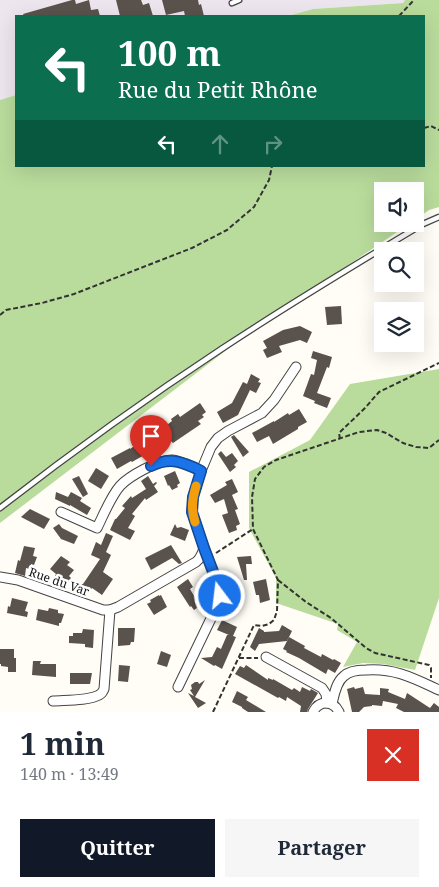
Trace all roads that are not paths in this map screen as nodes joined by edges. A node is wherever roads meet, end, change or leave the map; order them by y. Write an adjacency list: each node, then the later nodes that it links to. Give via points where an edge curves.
1 (239, 0): 2 (lane)
2 (232, 3)
3 (439, 217): 6 (lane, via 365,259 222,349)
4 (296, 367): 5 (street, via 262,413 218,438)
5 (201, 471): 7 (street, via 172,460 151,466 118,488 97,528); 8 (street, via 192,512)
6 (0, 508)
7 (60, 512)
8 (204, 548): 9 (street); 10 (street)
9 (196, 562): 10 (street); 12 (street)
10 (212, 569): 14 (street, via 220,590 218,604)
11 (0, 576): 12 (street, Rue du Var)
12 (110, 610): 16 (street, via 102,693)
13 (266, 657): 17 (street, via 322,688)
14 (178, 687)
15 (439, 690): 17 (street, via 391,670 356,670 344,675)
16 (53, 701)
17 (329, 703): 18 (street, via 318,705); 19 (street)
18 (313, 712)
19 (339, 712)

